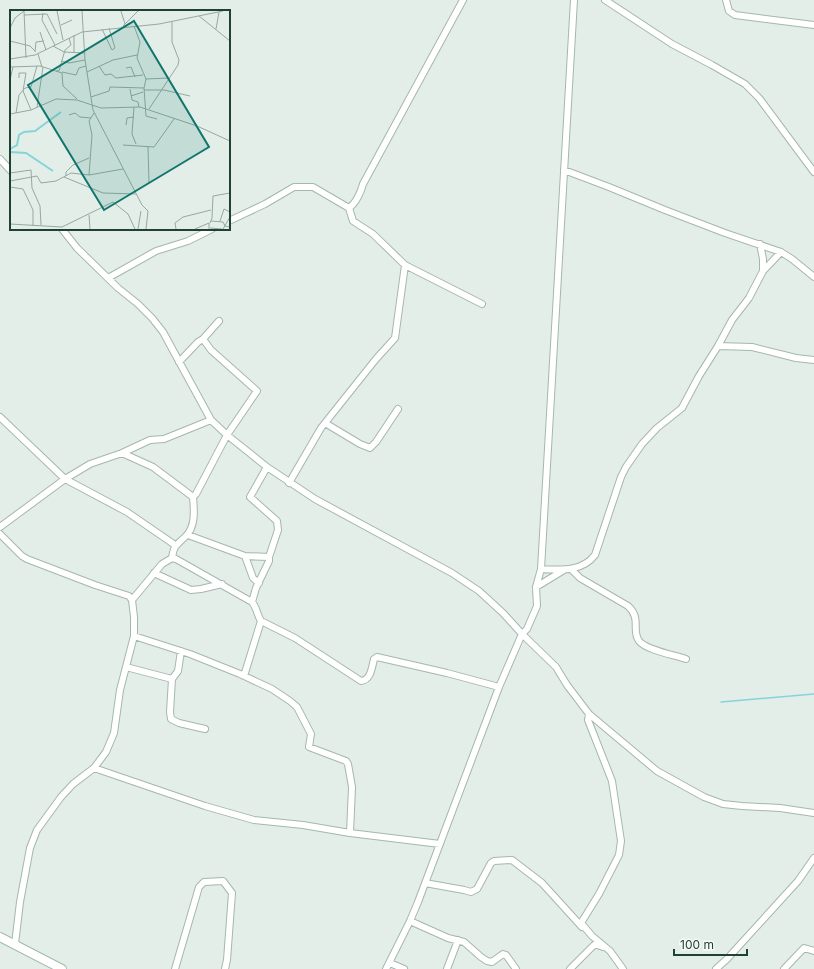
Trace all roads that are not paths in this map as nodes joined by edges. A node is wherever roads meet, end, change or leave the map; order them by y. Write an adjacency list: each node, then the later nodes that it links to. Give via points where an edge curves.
1 (463, 0): 10 (street, via 362,189)
2 (574, 0): 8 (street)
3 (605, 0): 9 (street, via 672,44 745,84 759,98)
4 (726, 0): 5 (street, via 729,11 735,16)
5 (814, 25)
6 (0, 159): 7 (street)
7 (10, 170)
8 (564, 170): 14 (street, via 719,231); 43 (street)
9 (814, 172)
10 (349, 208): 11 (street, via 313,187 294,187); 16 (street, via 353,221 373,234)
11 (230, 222)
12 (63, 230): 19 (street)
13 (210, 230): 19 (street, via 188,241 156,251)
14 (760, 244): 15 (street); 17 (street)
15 (781, 252): 17 (street); 18 (street)
16 (405, 265): 20 (street); 29 (street, via 395,338)
17 (763, 272): 23 (street)
18 (814, 277)
19 (108, 278): 25 (street, via 152,318 163,332)
20 (482, 304)
21 (219, 322): 22 (street)
22 (203, 339): 25 (street); 30 (street, via 211,350 257,391)
23 (718, 346): 24 (street, via 752,347); 45 (street, via 682,408 657,428 626,467 596,555 590,562)
24 (814, 360)
25 (179, 362): 28 (street)
26 (398, 409): 29 (street, via 370,448)
27 (0, 417): 33 (street)
28 (211, 420): 30 (street); 31 (street, via 164,439 144,442)
29 (325, 423): 34 (street)
30 (226, 435): 32 (street); 35 (street)
31 (122, 453): 33 (street, via 90,464); 35 (street, via 153,467)
32 (267, 466): 34 (street); 41 (street, via 250,497 277,521 278,530)
33 (65, 479): 36 (street); 39 (street, via 117,506)
34 (289, 482): 53 (street, via 315,499 452,573 479,591)
35 (194, 497): 38 (street, via 195,516)
36 (0, 527)
37 (0, 534): 50 (street, via 27,559 95,586 129,596)
38 (188, 535): 39 (street); 40 (street)
39 (175, 545): 42 (street)
40 (245, 556): 41 (street); 47 (street, via 253,578)
41 (269, 557): 47 (street)
42 (172, 558): 46 (street); 48 (street)
43 (541, 569): 44 (street); 49 (street)
44 (565, 570): 45 (street); 49 (street)
45 (572, 570): 56 (street, via 580,578 632,610 636,616 639,641 646,646)
46 (154, 573): 48 (street, via 191,590); 50 (street)
47 (259, 582): 51 (street)
48 (222, 584): 51 (street)
49 (536, 586): 53 (street, via 537,606 527,629)
50 (132, 600): 54 (street)
51 (252, 602): 52 (street)
52 (261, 621): 58 (street); 60 (street, via 295,638 361,681 368,678 377,657)
53 (522, 634): 60 (street); 61 (street, via 556,668)
54 (134, 636): 55 (street); 57 (street)
55 (181, 651): 58 (street); 59 (street, via 178,671)
56 (686, 659)
57 (126, 667): 59 (street); 63 (street, via 114,733 106,752)
58 (244, 676): 65 (street, via 272,689 297,707 311,734 309,747 346,761 352,787)
59 (172, 679): 62 (street, via 171,719)
60 (500, 687): 66 (street)
61 (589, 714): 64 (street, via 657,771 704,797 723,804); 75 (street, via 588,720 612,781 621,841 619,855 581,923)
62 (205, 729)
63 (94, 768): 65 (street, via 254,820); 72 (street, via 61,797 37,830 30,848)
64 (814, 813)
65 (350, 833): 66 (street)
66 (440, 844): 68 (street)
67 (814, 858): 86 (street, via 798,881)
68 (425, 883): 69 (street); 73 (street, via 471,892 477,889 491,863 512,860 542,883)
69 (410, 920): 71 (street); 76 (street)
70 (0, 937): 72 (street)
71 (458, 940): 82 (street); 83 (street, via 487,961 492,962 503,954 506,955)
72 (15, 944): 77 (street)
73 (597, 945): 75 (street); 84 (street, via 588,950)
74 (814, 950): 87 (street, via 804,948)
75 (610, 951): 85 (street)
76 (390, 963): 80 (street); 81 (street)
77 (62, 969)
78 (175, 969): 79 (street, via 199,887 204,882 223,881 232,892 228,960)
79 (225, 969)
80 (386, 969)
81 (404, 969)
82 (447, 969)
83 (516, 969)
84 (570, 969)
85 (623, 969)
86 (716, 969)
87 (784, 969)

